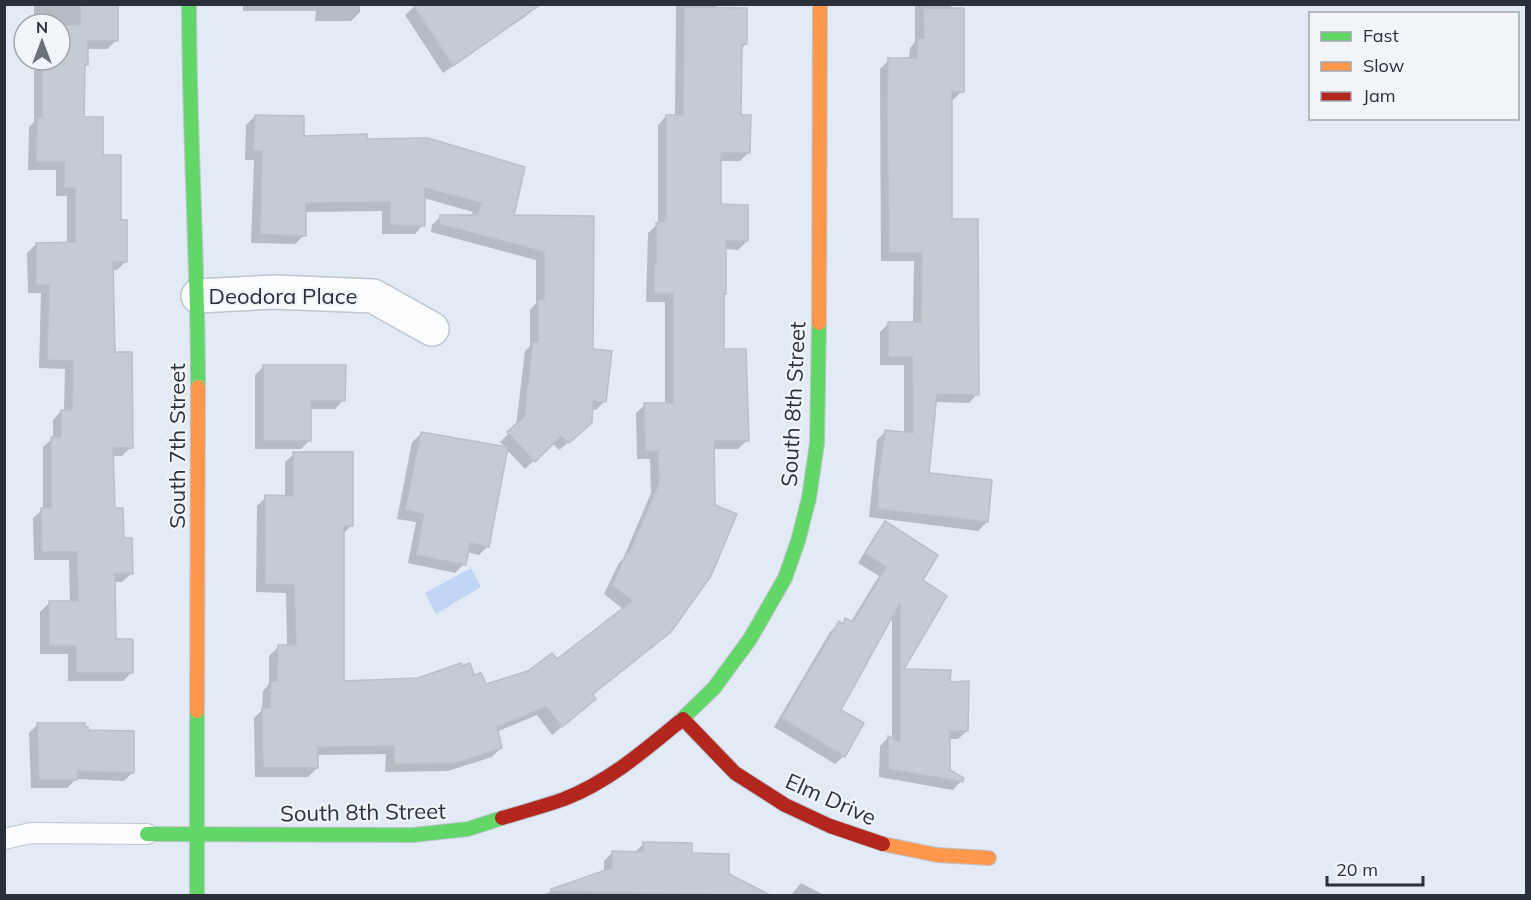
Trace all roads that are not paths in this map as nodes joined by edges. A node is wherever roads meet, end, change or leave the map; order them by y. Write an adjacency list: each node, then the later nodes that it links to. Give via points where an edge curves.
1 (189, 4): 3 (street, South 7th Street)
2 (820, 4): 5 (street, South 8th Street, via 819,379 817,443 809,498 784,578 756,628 714,688)
3 (198, 296): 4 (street, Deodora Place, via 274,292 373,296); 7 (street, South 7th Street)
4 (432, 329)
5 (683, 719): 7 (street, South 8th Street, via 606,778 566,798 468,829 413,836); 9 (street, Elm Drive, via 735,773 784,805 830,826 885,845 937,855)
6 (147, 834): 7 (street, South 8th Street); 8 (lane, via 31,833)
7 (197, 834): 10 (street, South 7th Street)
8 (4, 839)
9 (989, 858)
10 (197, 891)

